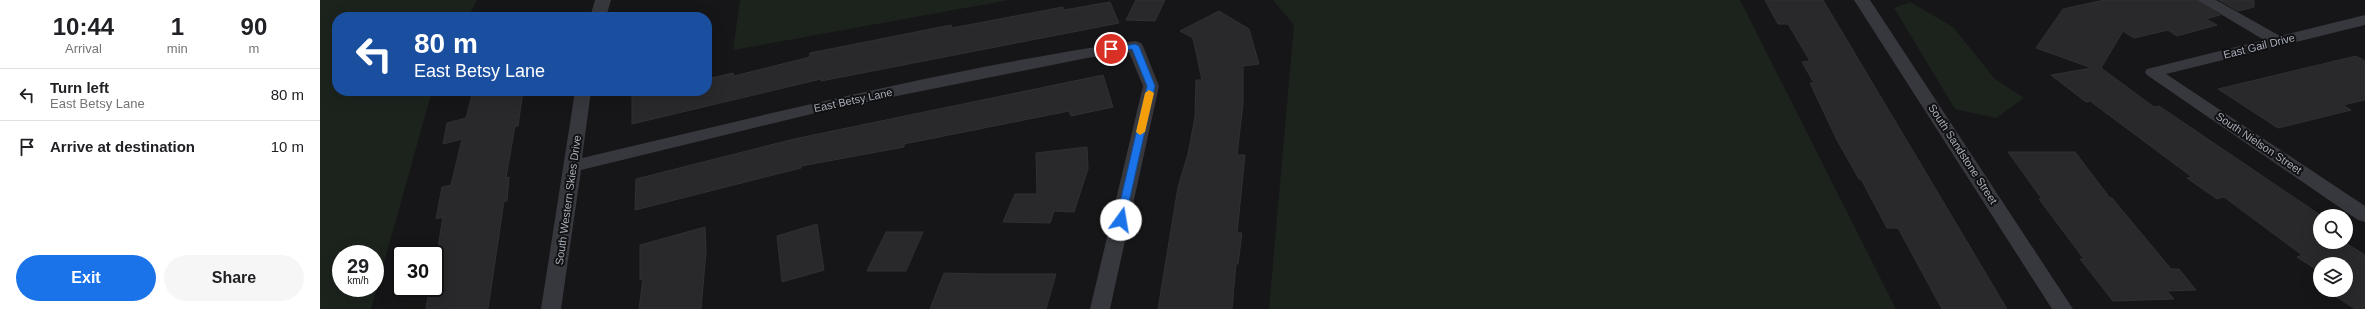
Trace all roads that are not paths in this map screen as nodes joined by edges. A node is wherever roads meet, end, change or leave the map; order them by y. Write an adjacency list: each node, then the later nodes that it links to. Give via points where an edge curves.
1 (603, 0): 4 (street)
2 (1862, 0): 13 (street, South Sandstone Street)
3 (2205, 0): 6 (street)
4 (599, 12)
5 (2365, 20): 6 (street, East Gail Drive)
6 (2277, 41): 7 (street, East Gail Drive)
7 (2153, 72): 10 (street, South Nielson Street)
8 (582, 96): 9 (street, South Western Skies Drive)
9 (574, 166): 11 (street, South Western Skies Drive); 12 (street, East Betsy Lane, via 832,104 1087,52 1135,46 1151,86)
10 (2365, 215)
11 (552, 309)
12 (1100, 309)
13 (2063, 309)

